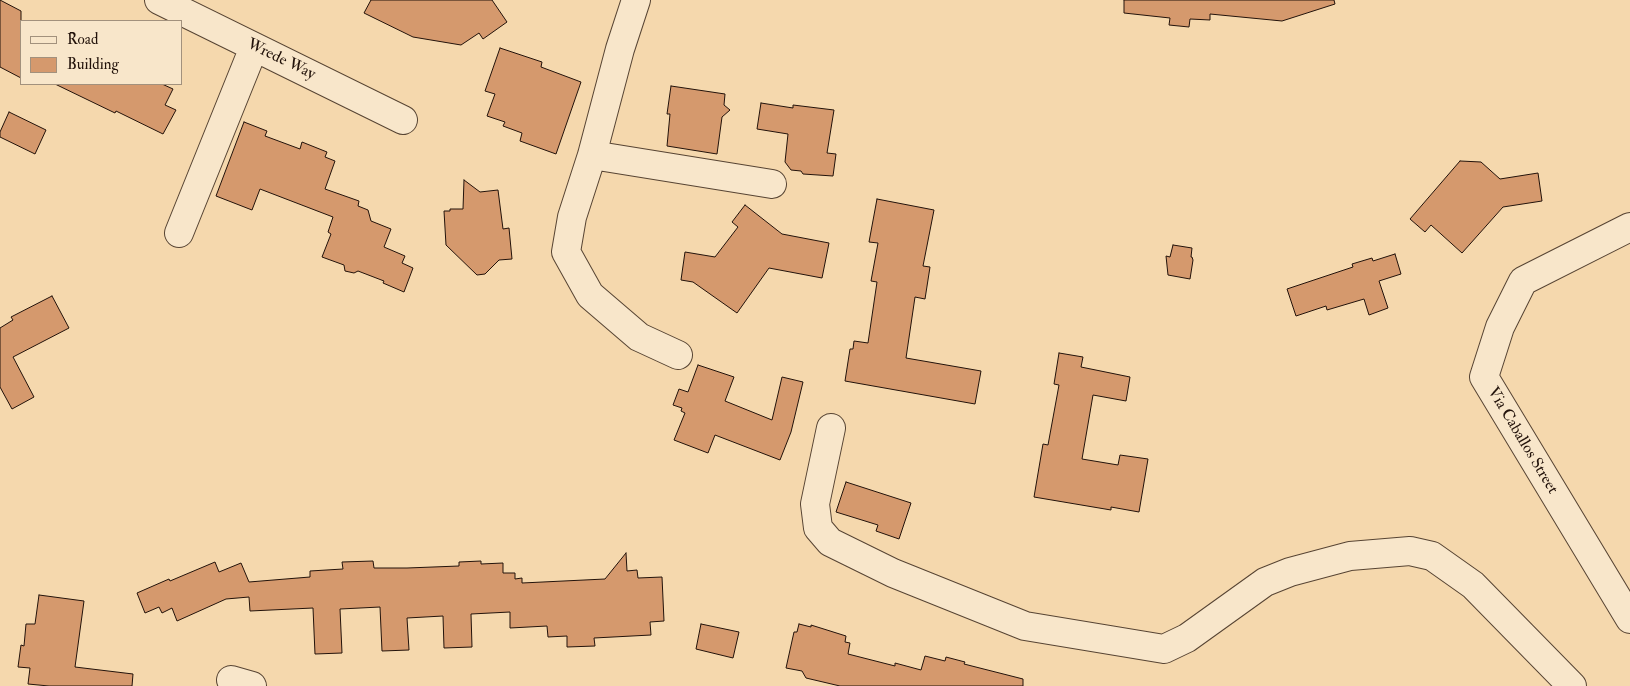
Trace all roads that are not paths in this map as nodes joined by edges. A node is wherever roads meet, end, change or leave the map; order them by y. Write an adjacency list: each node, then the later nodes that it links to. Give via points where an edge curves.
1 (159, 0): 3 (street, Wrede Way)
2 (636, 0): 5 (street)
3 (254, 47): 4 (street, Wrede Way); 8 (street)
4 (403, 120)
5 (592, 155): 6 (street); 9 (street, via 572,217 566,252 590,295 638,337)
6 (772, 184)
7 (1630, 227): 11 (street, Via Caballos Street, via 1523,281 1500,327 1484,377)
8 (180, 234)
9 (678, 355)
10 (831, 428): 12 (street, via 815,504 818,528 830,542 893,573 1025,626 1164,649 1187,638 1266,582 1290,572 1350,556 1410,551 1432,556 1473,585)
11 (1630, 619)
12 (1572, 686)

